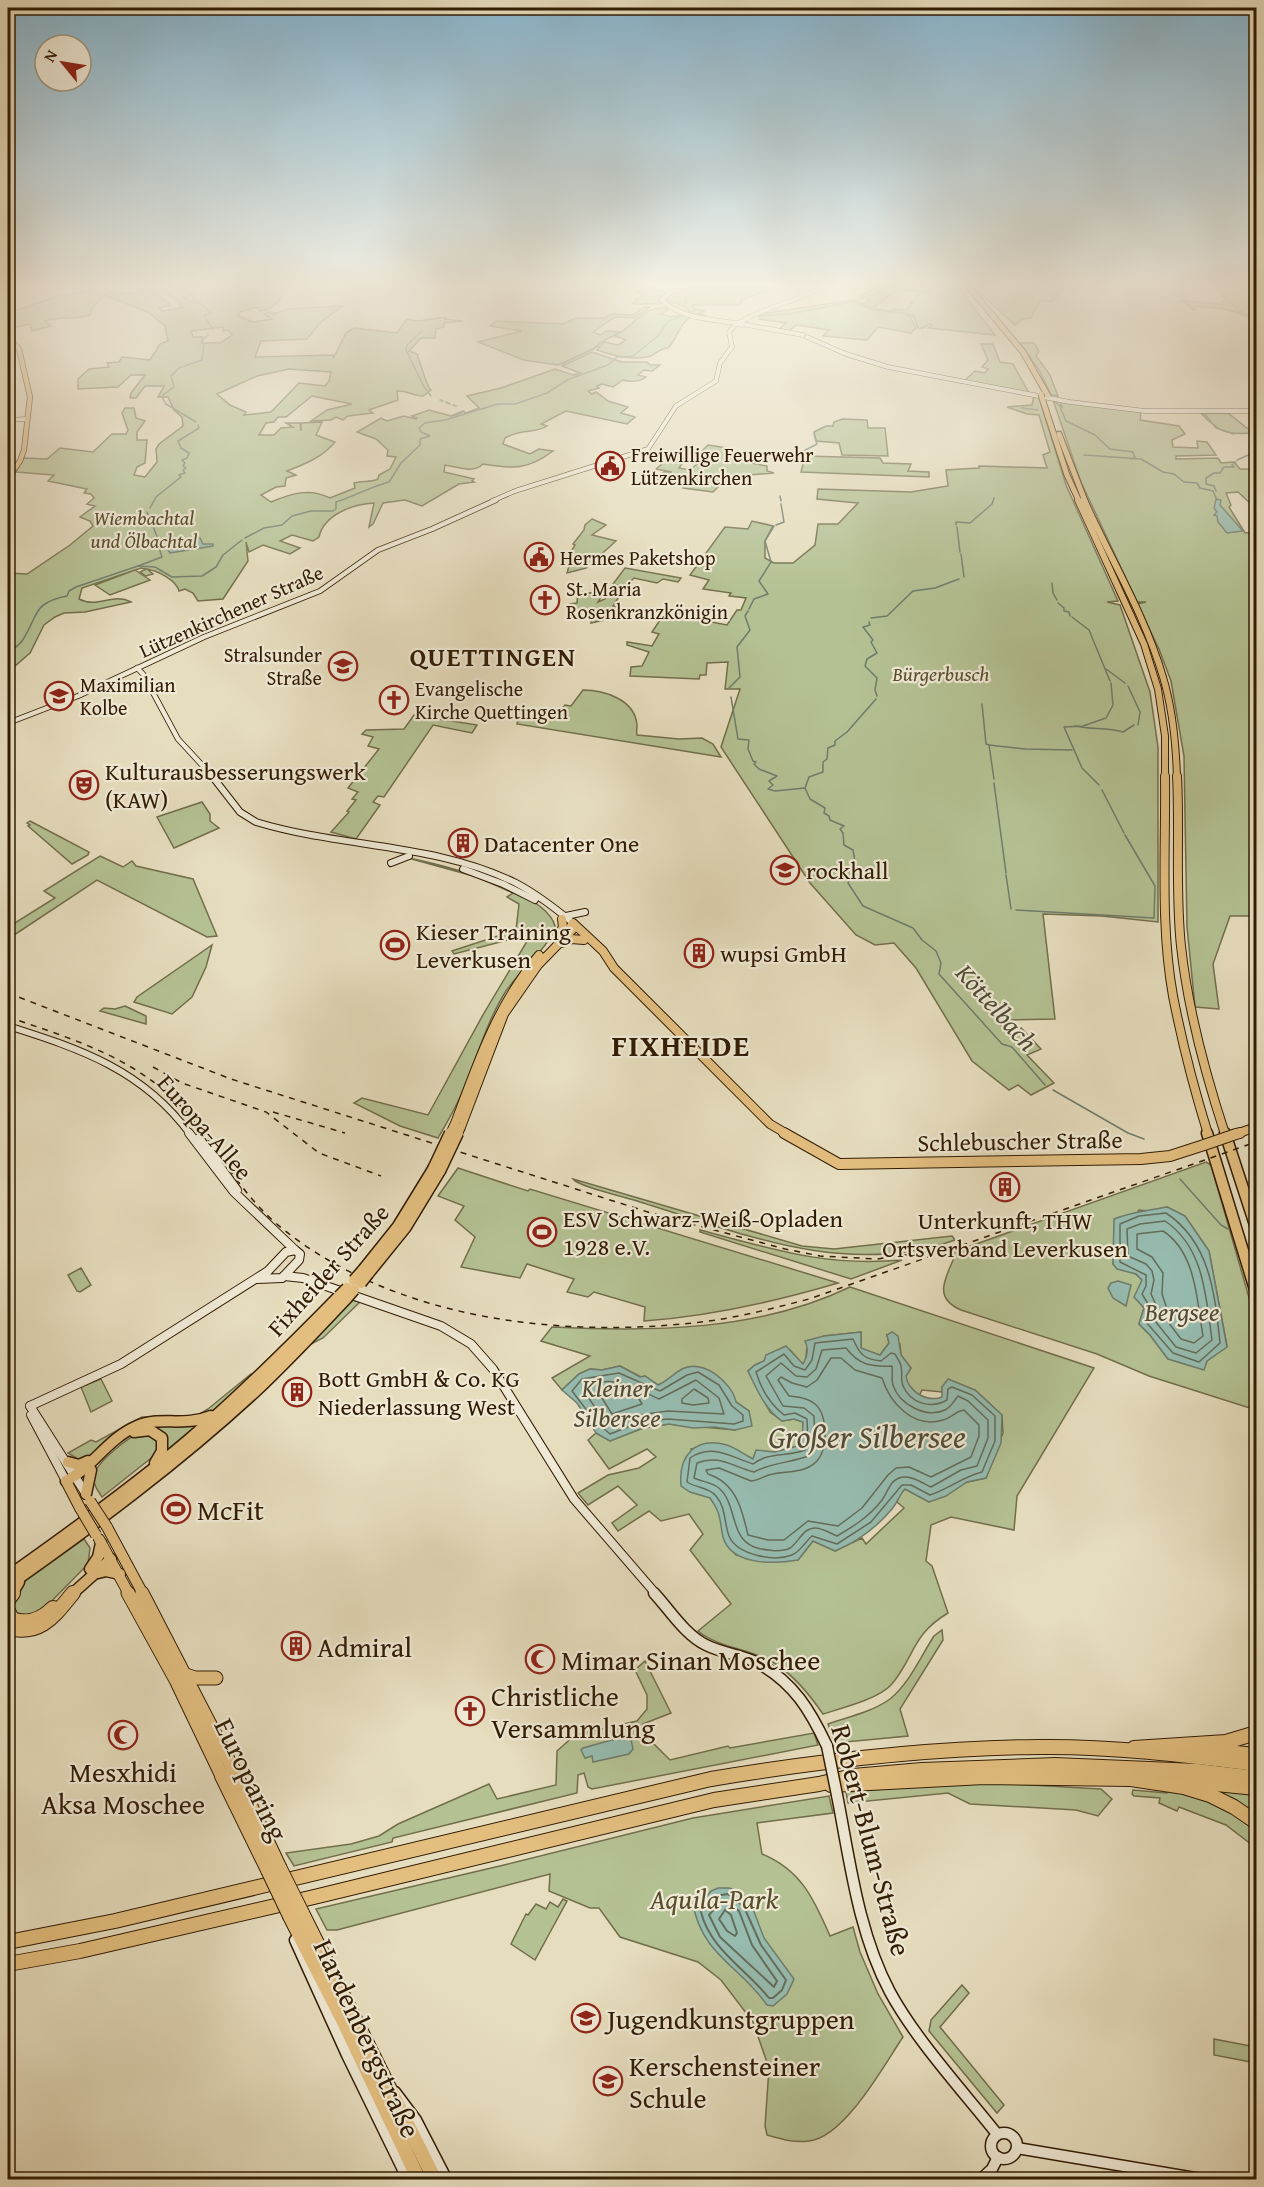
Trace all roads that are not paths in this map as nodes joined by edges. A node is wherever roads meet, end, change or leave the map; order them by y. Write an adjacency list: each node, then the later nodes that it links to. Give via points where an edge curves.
1 (28, 388): 8 (main road)
2 (705, 388): 11 (main road, Lützenkirchener Straße, via 676,406 649,445 636,452 515,491 383,548 320,591)
3 (993, 388): 7 (main road, via 1130,410)
4 (1040, 388): 6 (highway)
5 (1041, 388): 6 (highway)
6 (1045, 397): 27 (highway, via 1074,476 1152,644 1167,690 1177,763 1179,923 1186,987 1206,1066); 36 (highway, via 1067,475 1140,636 1158,689 1165,736 1166,920 1173,995 1197,1098)
7 (1257, 411)
8 (27, 419): 9 (main road); 10 (main road, via 24,450)
9 (8, 420)
10 (8, 478)
11 (137, 668): 12 (main road, Lützenkirchener Straße); 13 (main road)
12 (128, 673): 13 (main road); 14 (main road, Lützenkirchener Straße)
13 (143, 674): 15 (main road, via 182,744 226,790 243,815)
14 (8, 723)
15 (359, 843): 16 (main road); 17 (main road)
16 (390, 848): 17 (main road); 17 (main road, via 404,844)
17 (404, 853): 18 (main road); 20 (main road, via 495,880)
18 (391, 863)
19 (585, 912): 20 (main road)
20 (564, 917): 21 (main road); 22 (highway)
21 (574, 927): 22 (highway, Fixheider Straße); 23 (main road); 24 (main road)
22 (557, 940): 23 (highway); 35 (highway, Fixheider Straße, bridge, via 504,1014 459,1124 406,1227)
23 (584, 940): 24 (main road)
24 (614, 968): 26 (main road, Schlebuscher Straße, bridge, via 770,1124 836,1163 1141,1159 1170,1156)
25 (8, 1024): 28 (main road, Europa-Allee, via 93,1055 146,1087 175,1115 228,1185)
26 (1257, 1127)
27 (1257, 1228)
28 (287, 1242): 29 (main road, Europa-Allee); 30 (main road)
29 (295, 1250): 30 (main road); 31 (main road, via 301,1256)
30 (286, 1252): 32 (main road)
31 (291, 1269): 33 (main road); 34 (main road, Robert-Blum-Straße)
32 (269, 1274): 33 (main road, Robert-Blum-Straße, via 275,1279); 37 (main road, via 120,1365)
33 (284, 1276): 34 (main road, Robert-Blum-Straße)
34 (303, 1278): 73 (main road, Robert-Blum-Straße, bridge, via 426,1320 471,1344 493,1368 574,1499 695,1638 757,1663 788,1684 811,1711 827,1746 863,1920 892,1996)
35 (354, 1285): 38 (highway, Fixheider Straße); 45 (highway, Fixheider Straße, via 286,1362 234,1410)
36 (1257, 1293)
37 (30, 1406): 40 (main road); 43 (main road, Europaring, via 32,1416)
38 (221, 1410): 39 (highway, via 184,1425 140,1424 121,1434); 42 (highway, Fixheider Straße)
39 (96, 1458): 40 (highway, via 79,1465); 43 (highway)
40 (68, 1462): 43 (main road)
41 (91, 1470): 42 (highway, via 128,1436 147,1429 158,1433 163,1444); 43 (highway); 44 (highway)
42 (149, 1471): 45 (highway, Fixheider Straße)
43 (71, 1479): 44 (main road, Europaring); 46 (main road, Europaring, bridge, via 80,1508)
44 (88, 1497): 47 (main road, Europaring, bridge, via 107,1527)
45 (109, 1507): 48 (highway); 51 (highway)
46 (99, 1539): 47 (main road, Europaring); 49 (highway, via 98,1557)
47 (116, 1557): 49 (highway); 50 (main road, Europaring); 56 (main road, Europaring)
48 (31, 1569): 52 (highway); 53 (highway)
49 (91, 1571): 50 (highway); 54 (highway, via 38,1620 18,1622); 55 (highway, via 41,1627 25,1631)
50 (120, 1574): 58 (main road, Europaring)
51 (8, 1576)
52 (8, 1586)
53 (8, 1600)
54 (8, 1611)
55 (8, 1628)
56 (186, 1675): 57 (main road); 58 (main road, Europaring)
57 (216, 1678)
58 (190, 1696): 64 (main road, Europaring); 64 (main road, Europaring, via 190,1721)
59 (1257, 1733): 60 (highway, via 1226,1742)
60 (1152, 1750): 61 (highway); 62 (highway); 70 (highway, via 1040,1747 921,1752 784,1766 711,1779 115,1921)
61 (1257, 1755)
62 (1257, 1764)
63 (1100, 1772): 65 (highway); 65 (highway, via 1125,1779); 71 (highway, via 819,1784 714,1800 314,1897)
64 (227, 1773): 69 (highway, Europaring, bridge)
65 (1144, 1775): 66 (highway); 67 (highway); 68 (highway, via 1209,1795)
66 (1257, 1778)
67 (1257, 1788)
68 (1257, 1822)
69 (290, 1913): 72 (highway, Europaring); 76 (main road, Hardenbergstraße, via 342,2044); 77 (highway, Europaring)
70 (8, 1942)
71 (8, 1964)
72 (388, 2087): 78 (highway, Europaring); 79 (main road, via 401,2096)
73 (997, 2134): 74 (main road, via 1008,2133); 75 (main road, via 992,2144)
74 (1017, 2148): 75 (main road, via 1008,2161); 81 (main road)
75 (998, 2157): 80 (main road)
76 (408, 2180)
77 (419, 2180)
78 (435, 2180)
79 (447, 2180)
80 (980, 2180)
81 (1207, 2180)

